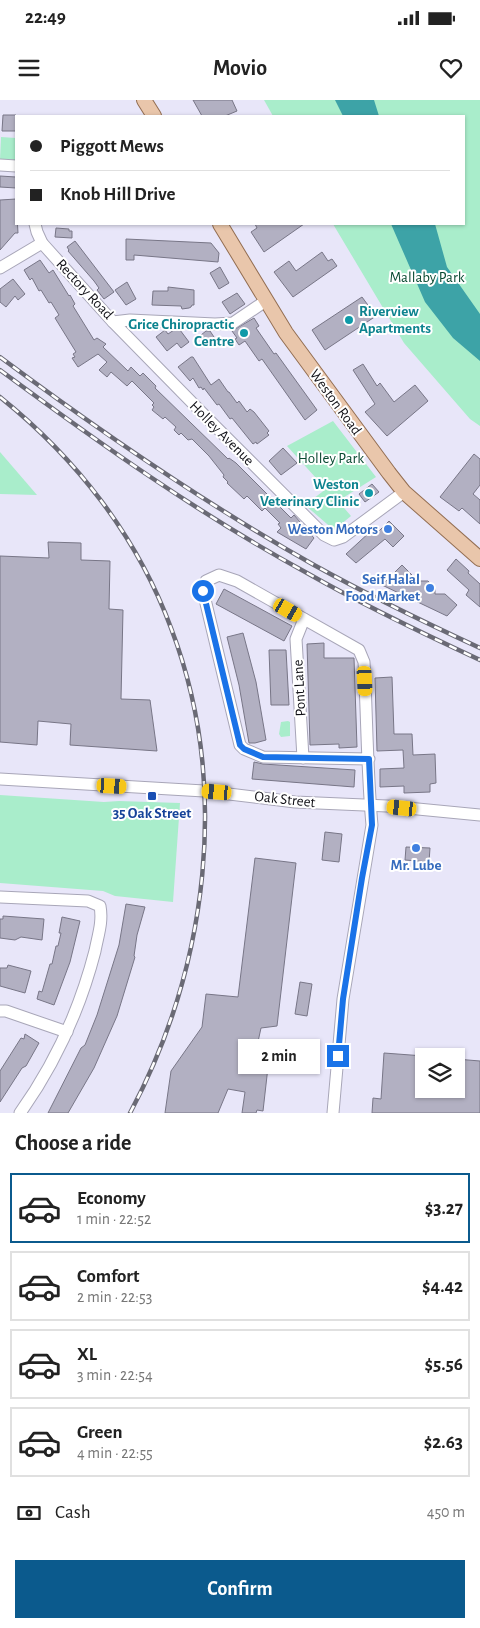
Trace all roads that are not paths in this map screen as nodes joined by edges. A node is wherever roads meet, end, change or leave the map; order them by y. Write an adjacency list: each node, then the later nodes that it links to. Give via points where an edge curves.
1 (144, 100): 2 (main road)
2 (153, 115)
3 (0, 165): 4 (street)
4 (15, 166)
5 (35, 225): 7 (street, Rectory Road)
6 (221, 225): 9 (main road, Weston Road)
7 (42, 242): 8 (street); 10 (street, Rectory Road)
8 (0, 268)
9 (267, 300): 10 (street, Rectory Road, via 233,323); 11 (main road, Weston Road, via 321,382)
10 (113, 322): 11 (street, Holley Avenue, via 324,535 334,540 343,537)
11 (404, 492): 12 (main road, Weston Road)
12 (480, 559)
13 (304, 619): 14 (street, Pont Lane, via 296,639); 14 (street, via 229,577 219,575 206,581 203,591 240,745 257,756); 15 (street, via 359,650 363,656)
14 (303, 758): 15 (street)
15 (369, 759): 17 (street)
16 (0, 779): 17 (street, Oak Street)
17 (370, 805): 18 (street, Oak Street); 23 (street, via 372,825 343,999)
18 (480, 814)
19 (0, 896): 21 (street, via 88,901 100,906 102,919 87,983)
20 (0, 1011): 21 (street)
21 (67, 1032): 22 (street, via 37,1090)
22 (20, 1113)
23 (333, 1113)

